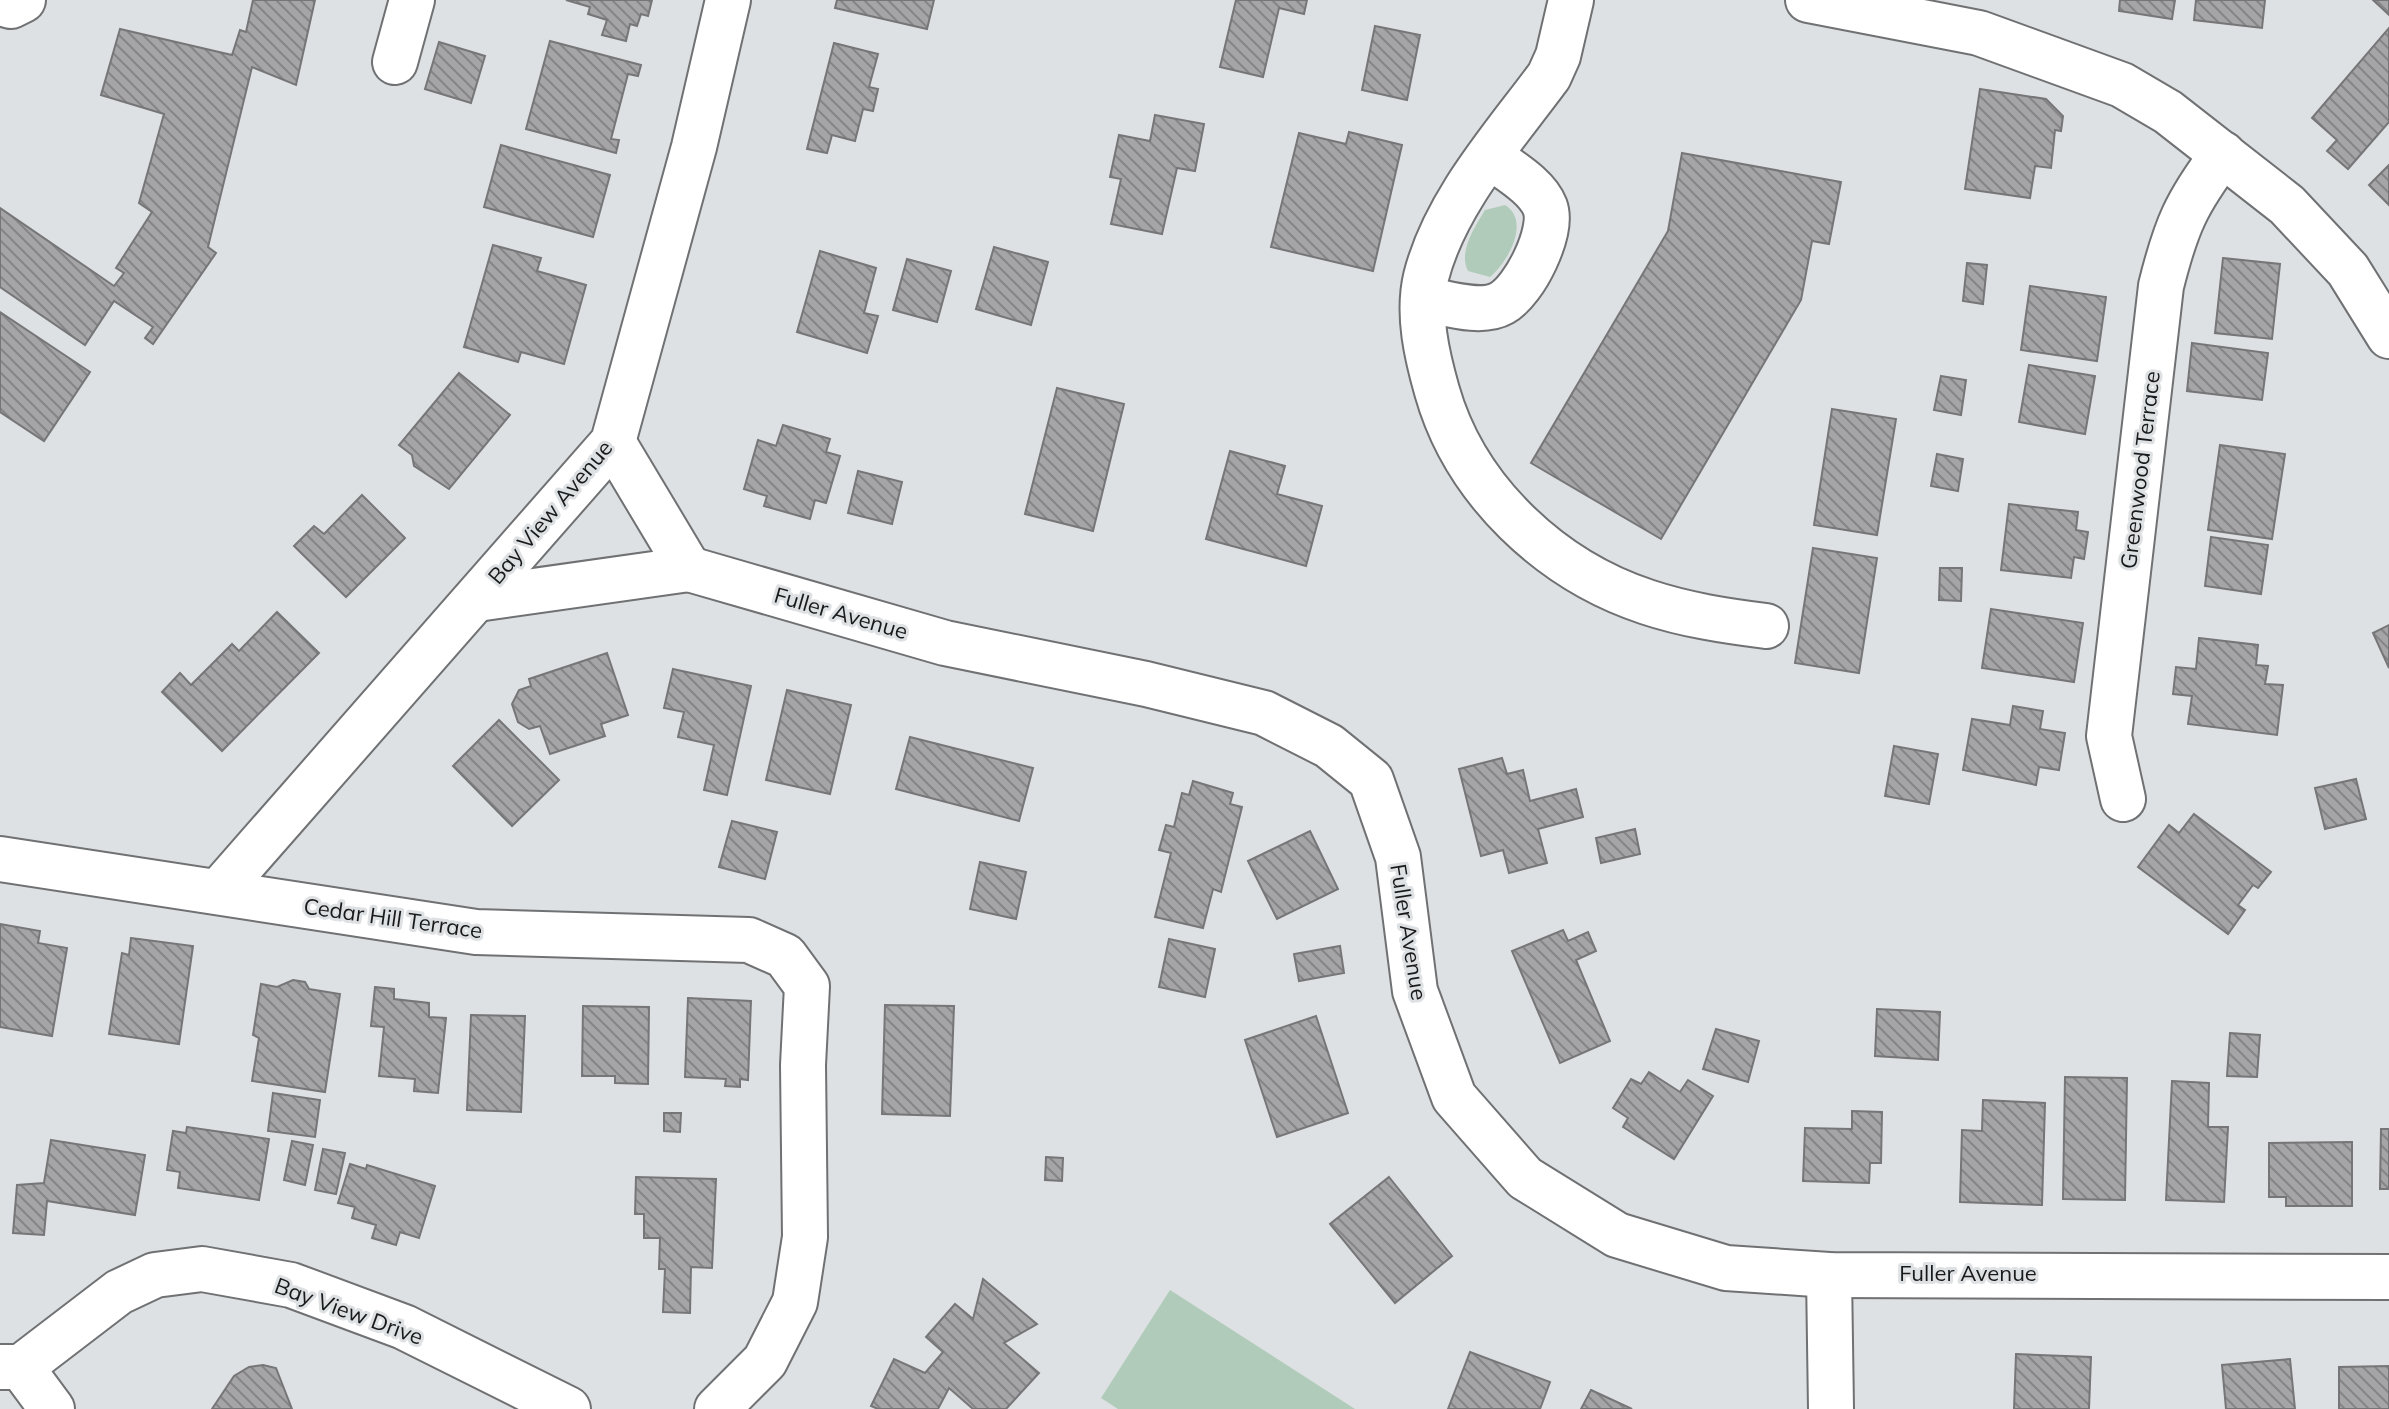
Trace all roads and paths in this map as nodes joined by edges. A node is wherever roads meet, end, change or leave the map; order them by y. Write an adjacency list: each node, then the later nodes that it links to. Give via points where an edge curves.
1 (23, 0): 6 (street, via 11,6)
2 (412, 0): 7 (street)
3 (728, 0): 12 (street, Bay View Avenue, via 694,147)
4 (1571, 0): 9 (street, via 1549,76)
5 (1808, 0): 8 (street, via 1979,33 2122,85)
6 (0, 3)
7 (395, 62)
8 (2223, 154): 11 (street, via 2287,205 2348,270); 16 (street, Greenwood Terrace, via 2191,196 2161,286 2109,736)
9 (1491, 157): 10 (street, via 1441,235); 10 (street, via 1544,205 1548,227 1543,244 1516,290 1501,304 1479,308)
10 (1424, 299): 15 (street, via 1428,359 1443,413 1467,464 1502,508 1594,579 1647,602 1706,618)
11 (2389, 336)
12 (613, 442): 13 (street); 14 (street, Bay View Avenue)
13 (689, 569): 14 (street, Fuller Avenue); 19 (street, Fuller Avenue, via 945,643 1264,713 1329,746 1371,780 1398,857 1415,991 1454,1097 1525,1178 1617,1235 1726,1268)
14 (477, 599): 18 (street, Bay View Avenue)
15 (1766, 626)
16 (2123, 799)
17 (0, 859): 18 (street, Cedar Hill Terrace)
18 (220, 890): 24 (street, Cedar Hill Terrace, via 476,932 749,940 785,956 807,986 805,1237 795,1302 765,1361)
19 (1829, 1275): 20 (street, Fuller Avenue); 25 (street)
20 (2389, 1277)
21 (10, 1367): 22 (street); 23 (street, Bay View Drive, via 119,1292 155,1275 202,1269 291,1285 404,1327)
22 (52, 1409)
23 (568, 1409)
24 (717, 1409)
25 (1831, 1409)

